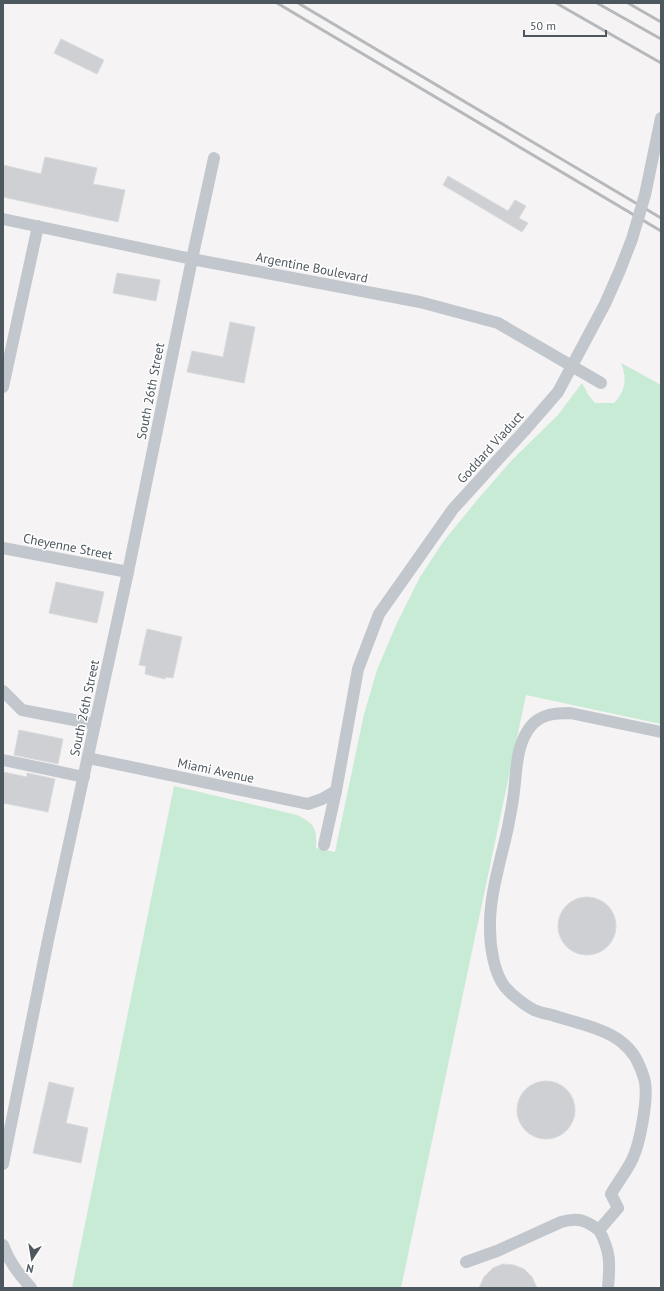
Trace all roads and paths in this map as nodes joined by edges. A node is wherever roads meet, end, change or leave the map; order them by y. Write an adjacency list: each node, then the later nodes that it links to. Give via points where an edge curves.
1 (661, 118): 16 (street, Goddard Viaduct, bridge, via 645,194 632,239 605,304 558,392 453,509 379,614 358,669)
2 (214, 158): 5 (street, South 26th Street)
3 (3, 219): 4 (street, Argentine Boulevard)
4 (38, 226): 5 (street, Argentine Boulevard); 7 (street)
5 (192, 259): 6 (street, Argentine Boulevard, via 420,302 498,323); 9 (street, South 26th Street)
6 (601, 383)
7 (3, 386)
8 (3, 548): 9 (street, Cheyenne Street)
9 (128, 572): 11 (street, South 26th Street)
10 (3, 691): 11 (street, via 22,710)
11 (95, 724): 13 (street, South 26th Street)
12 (661, 732): 19 (street, via 570,713 548,715 531,726 520,747 517,760 508,827 491,906 491,949 496,968 504,986 517,1000 535,1010 596,1028 613,1036 629,1048 640,1066 645,1082 645,1098 637,1146 611,1194 618,1208)
13 (88, 758): 15 (street, South 26th Street); 16 (street, Miami Avenue, via 308,804)
14 (3, 760): 15 (street)
15 (84, 777): 18 (street, South 26th Street)
16 (336, 791): 17 (street, Goddard Viaduct)
17 (324, 845)
18 (3, 1164)
19 (599, 1230): 21 (street, via 589,1223 572,1219); 23 (street, via 606,1242 609,1259)
20 (3, 1245): 22 (street, via 15,1270)
21 (466, 1262)
22 (32, 1288)
23 (608, 1288)

